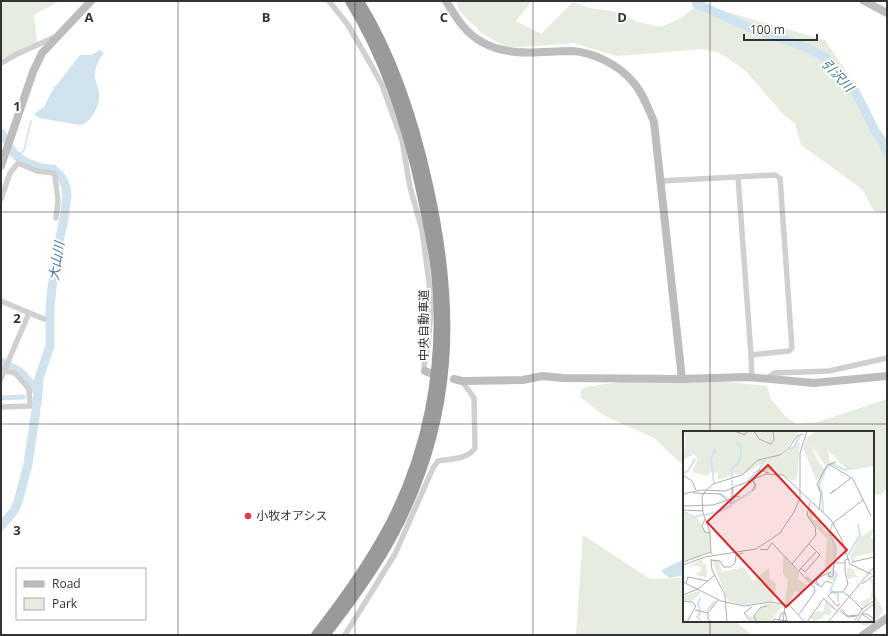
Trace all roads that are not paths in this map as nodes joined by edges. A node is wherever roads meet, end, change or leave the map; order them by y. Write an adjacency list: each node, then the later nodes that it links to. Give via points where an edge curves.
1 (91, 1): 8 (street)
2 (329, 1): 21 (street, via 348,25 382,85 402,140 410,188 422,230 429,282 431,309 424,366)
3 (350, 1): 31 (highway, 中央自動車道, via 388,77 418,176 437,281 437,361 428,423 400,503 387,531 367,563)
4 (359, 1): 32 (highway, 中央自動車道, via 380,38 396,74 418,143 435,214 444,281 446,339 435,424 415,486 393,534 374,567)
5 (446, 1): 12 (street, via 467,31 481,42 496,48 515,53 573,51 596,56 615,66 633,82 645,99 654,122)
6 (864, 1): 7 (street)
7 (887, 13)
8 (56, 37): 9 (street); 10 (street, via 42,53 33,72)
9 (1, 63)
10 (1, 166)
11 (738, 177): 12 (street); 18 (street); 18 (street, via 775,175 780,178 792,348 789,351)
12 (660, 181): 23 (street)
13 (1, 199): 14 (street, via 10,173 18,163 37,171 53,173 58,196)
14 (56, 218)
15 (1, 301): 16 (street)
16 (29, 313): 17 (street); 20 (street)
17 (44, 319)
18 (751, 355): 24 (street)
19 (887, 358): 25 (street, via 829,371 774,373)
20 (4, 370): 26 (street); 28 (street, via 15,373 29,389 30,406)
21 (428, 372)
22 (887, 376): 25 (street, via 814,383)
23 (682, 378): 24 (street); 27 (street, via 542,376 523,380)
24 (752, 378): 25 (street)
25 (767, 379)
26 (1, 380)
27 (458, 380): 33 (street, via 474,398 474,451 467,455 438,460 395,554)
28 (1, 407)
29 (887, 618): 30 (street)
30 (869, 634)
31 (316, 635)
32 (326, 635)
33 (345, 635)

